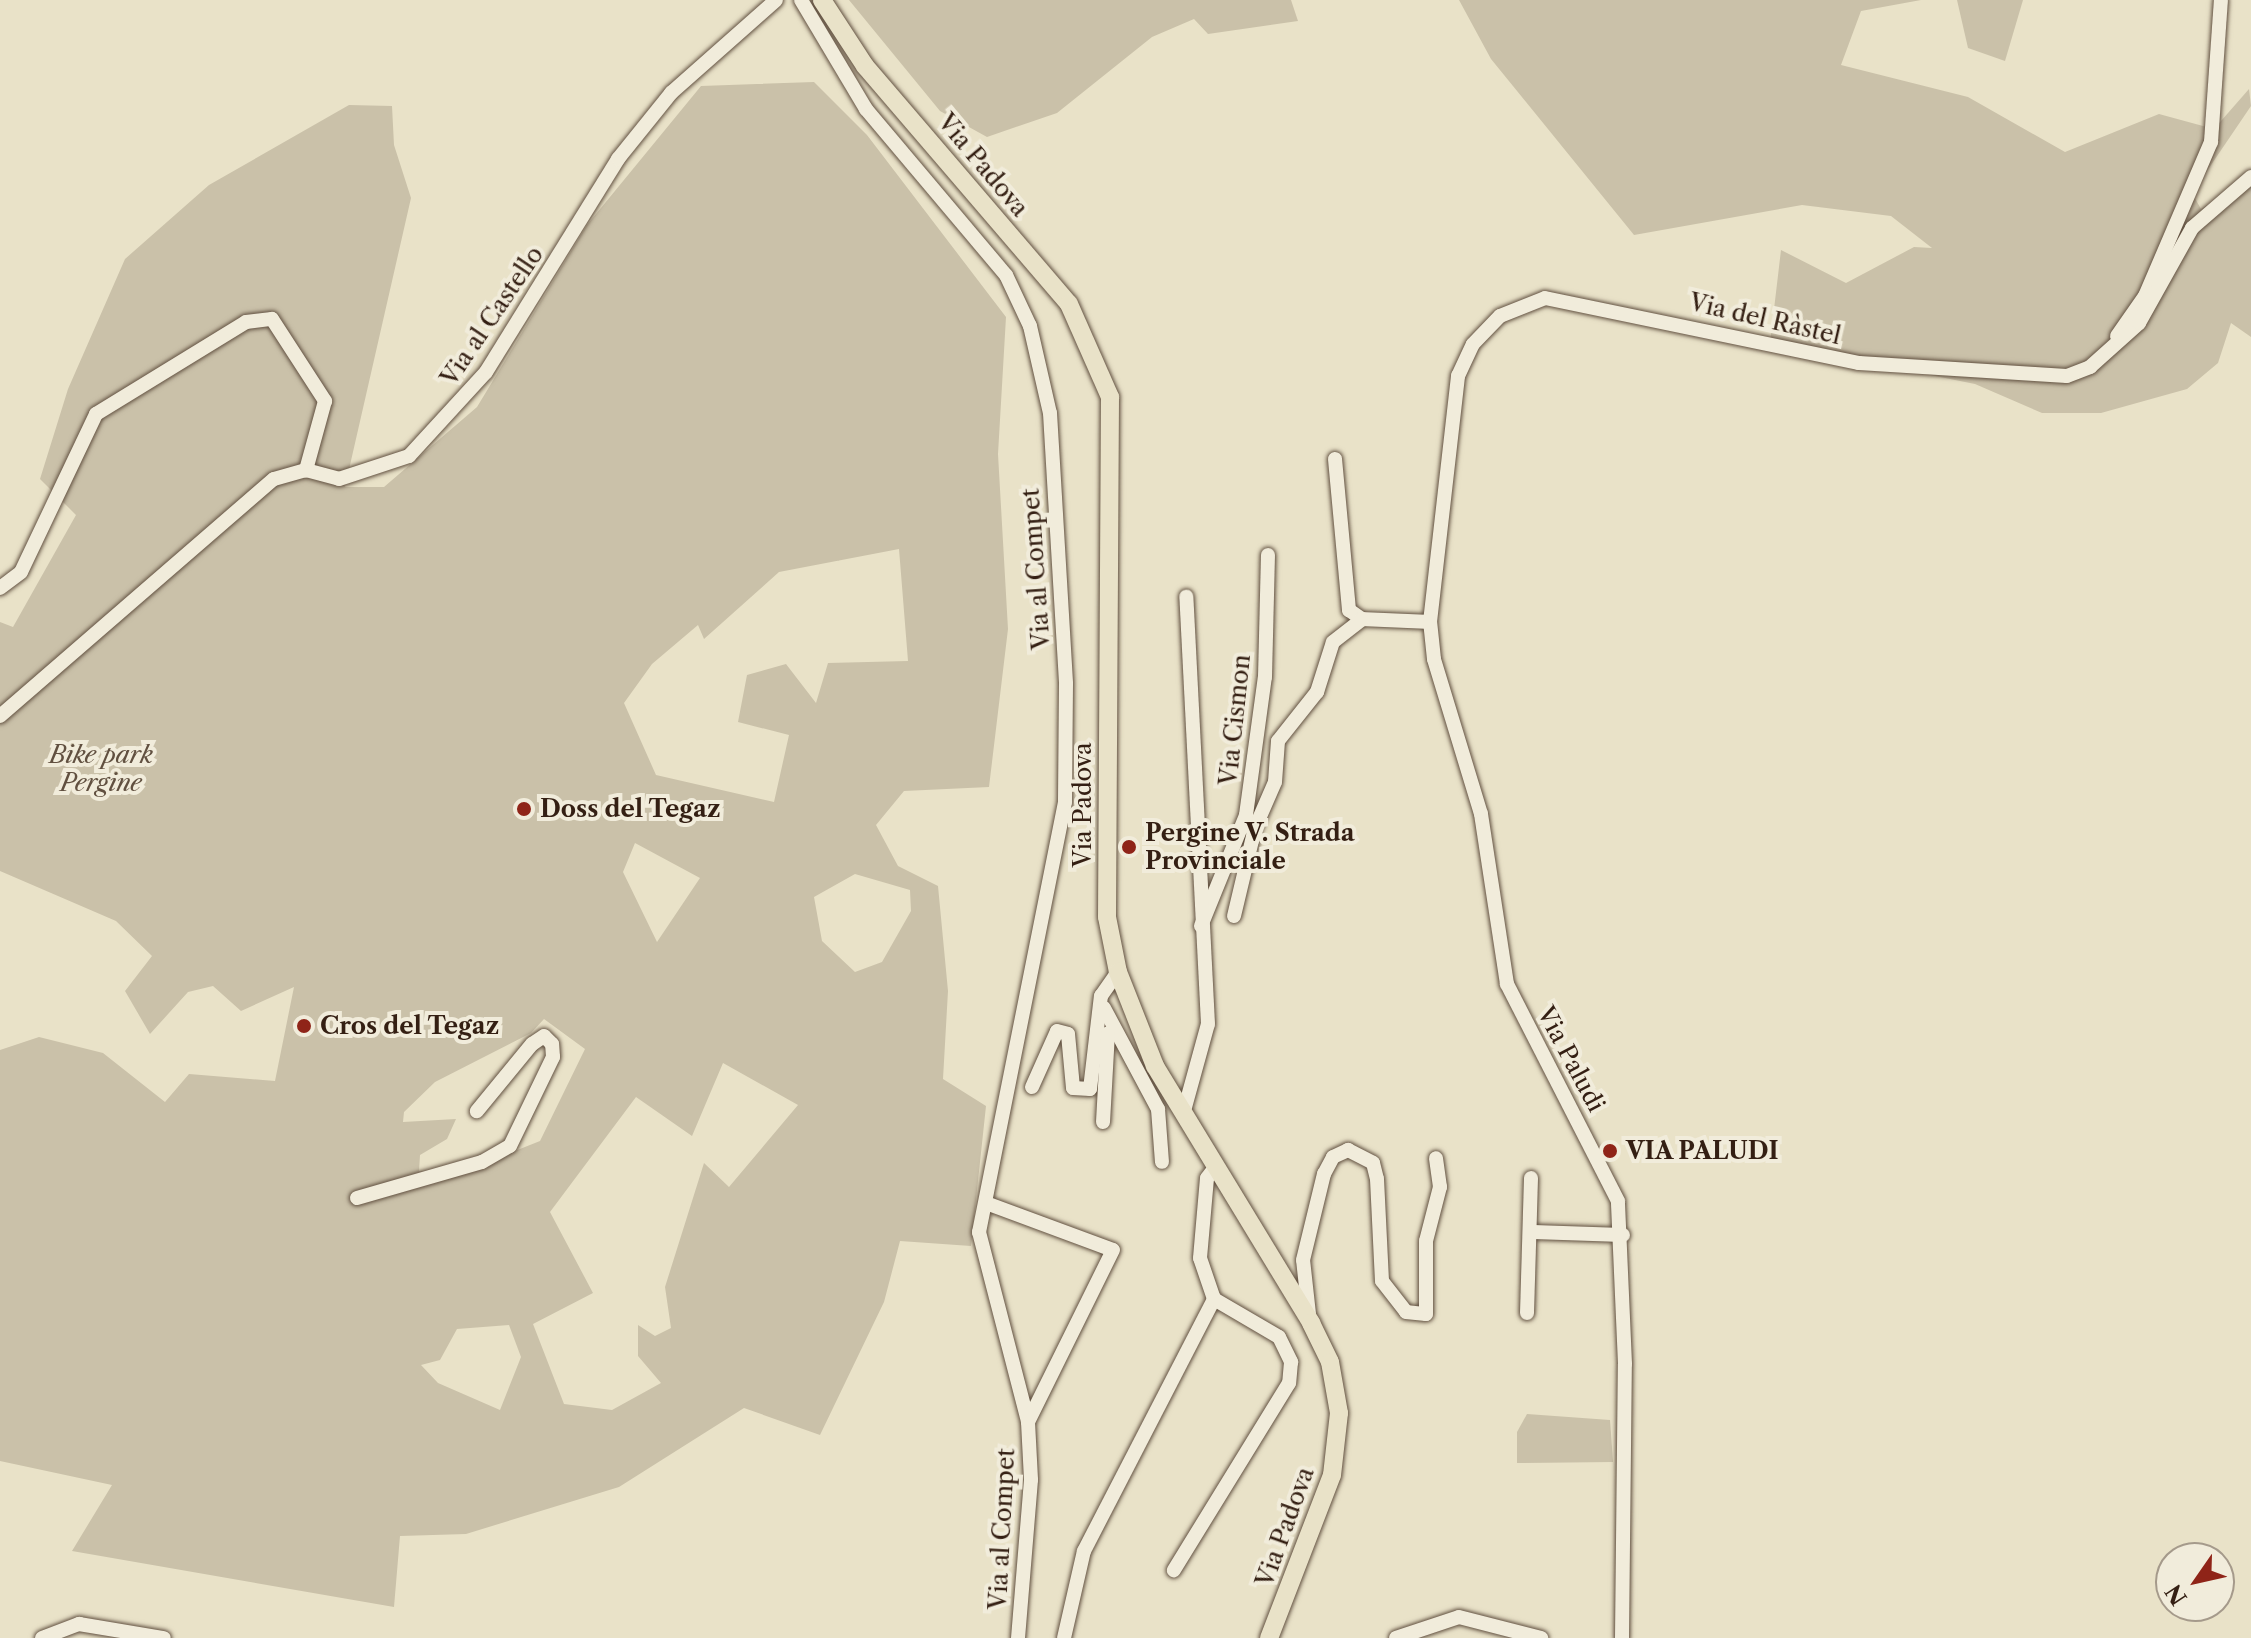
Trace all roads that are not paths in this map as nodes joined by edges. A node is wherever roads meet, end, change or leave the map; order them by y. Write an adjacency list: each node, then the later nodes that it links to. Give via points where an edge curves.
1 (776, 0): 8 (street, Via al Castello, via 671,93 618,159 486,372 447,421 409,456 339,479)
2 (801, 0): 29 (street, Via al Compet, via 866,109 1006,275 1030,326 1050,413 1066,684 1065,802 1048,911 986,1173)
3 (822, 0): 17 (main road, Via Padova, via 865,66 1069,304 1101,368 1112,456 1107,917)
4 (2221, 0): 6 (street, via 2211,142 2145,296)
5 (2251, 177): 6 (street, Via del Ràstel, via 2192,228 2157,301)
6 (2112, 347): 13 (street, Via del Ràstel, via 2067,376 1859,363 1545,298 1500,316 1473,344 1458,376)
7 (1335, 459): 12 (street, via 1343,589 1349,610)
8 (306, 470): 10 (street, via 325,401 272,319 246,322 96,414 21,572); 14 (street, via 274,479)
9 (1268, 555): 16 (street, Via Cismon, via 1265,677 1246,815)
10 (0, 588)
11 (1186, 597): 16 (street, Via Cismon)
12 (1362, 619): 13 (street); 15 (street, via 1333,642 1317,692 1278,741 1275,782 1255,828)
13 (1430, 622): 31 (street, Via Paludi, via 1434,659 1481,814 1507,984 1612,1181)
14 (0, 716)
15 (1234, 916)
16 (1201, 927): 22 (street, Via Cismon, via 1208,1024)
17 (1118, 972): 18 (street); 22 (main road, Via Padova, via 1140,1034)
18 (1101, 996): 19 (street); 20 (street, via 1090,1089 1073,1088 1068,1034 1057,1031)
19 (1109, 1025): 23 (street); 25 (street, via 1158,1109)
20 (1032, 1087)
21 (477, 1111): 28 (street, via 532,1044 544,1036 552,1044 553,1057 510,1146 482,1162)
22 (1184, 1111): 26 (main road, Via Padova)
23 (1103, 1122)
24 (1436, 1158): 34 (street, via 1440,1187 1426,1241 1426,1314 1406,1312 1382,1281 1375,1171 1348,1150 1333,1157 1324,1174 1303,1260)
25 (1162, 1162)
26 (1217, 1165): 32 (street, via 1207,1178 1200,1258); 34 (main road, Via Padova)
27 (1531, 1178): 30 (street)
28 (357, 1198)
29 (986, 1203): 35 (street, Via al Compet, via 979,1232 990,1291); 35 (street, Via al Compet, via 1113,1250)
30 (1533, 1232): 31 (street); 33 (street)
31 (1623, 1235): 44 (street, Via Paludi)
32 (1214, 1299): 36 (street, via 1279,1337 1291,1362 1289,1383); 40 (street, via 1084,1551)
33 (1527, 1313)
34 (1311, 1323): 41 (main road, Via Padova, via 1330,1362 1339,1413 1332,1475)
35 (1028, 1422): 39 (street, Via al Compet, via 1031,1480)
36 (1174, 1570)
37 (42, 1638): 38 (street, via 79,1624)
38 (164, 1638)
39 (1018, 1638)
40 (1064, 1638)
41 (1269, 1638)
42 (1396, 1638): 43 (street, via 1459,1617)
43 (1541, 1638)
44 (1622, 1638)

